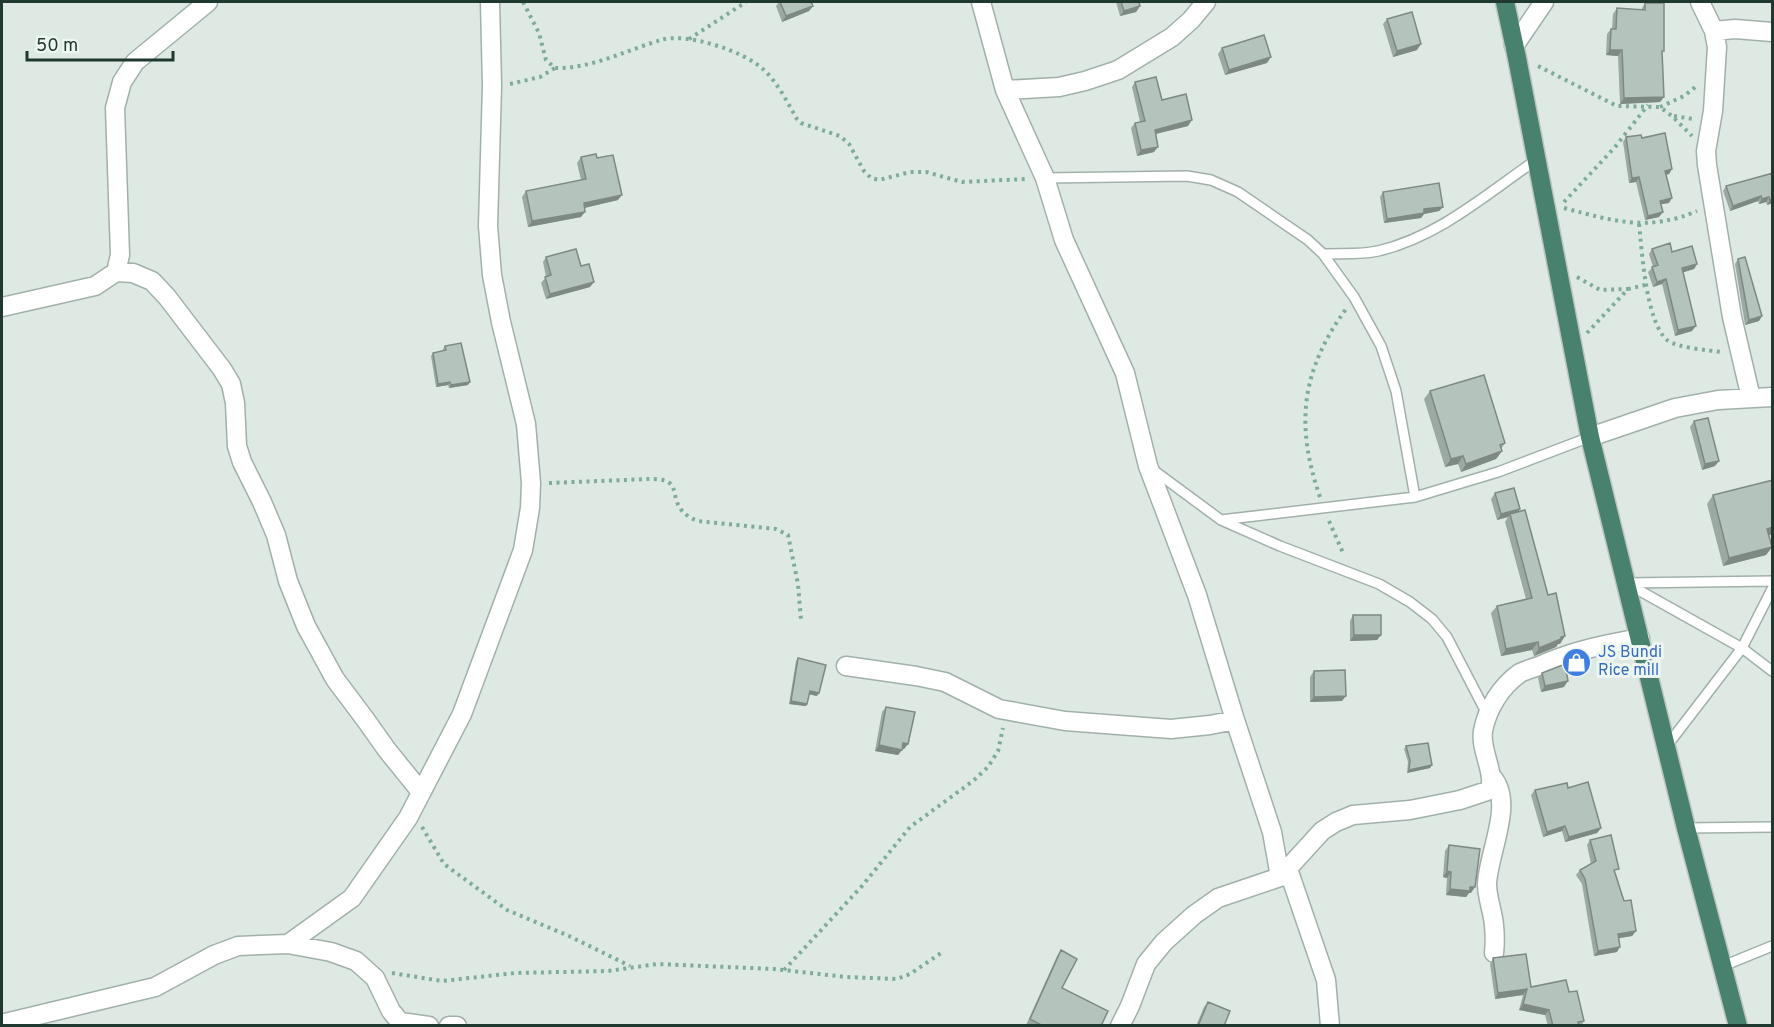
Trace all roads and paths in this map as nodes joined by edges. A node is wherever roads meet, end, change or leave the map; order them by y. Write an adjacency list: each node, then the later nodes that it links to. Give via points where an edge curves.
1 (208, 2): 27 (street, via 135,62 122,82 115,108 120,247)
2 (490, 2): 16 (street)
3 (523, 2): 15 (path, via 546,60)
4 (746, 2): 12 (path)
5 (981, 2): 17 (street)
6 (1206, 2): 17 (street, via 1172,37 1118,70 1059,87)
7 (1505, 2): 13 (highway)
8 (1544, 2): 13 (street)
9 (1700, 2): 10 (street)
10 (1714, 31): 11 (street); 14 (street)
11 (1773, 32)
12 (688, 39): 15 (path, via 666,38 568,68); 22 (path, via 729,50 762,68 797,119 840,136 871,178 879,180 910,172 926,172 962,182)
13 (1516, 52): 18 (path, via 1617,106); 21 (highway)
14 (1717, 65): 19 (path, via 1692,90); 20 (street)
15 (555, 68): 16 (path, via 532,80)
16 (492, 86): 38 (street, via 488,226 492,275 526,424)
17 (1005, 90): 22 (street)
18 (1648, 105): 19 (path); 24 (path, via 1559,207)
19 (1660, 107): 20 (path)
20 (1706, 151): 23 (street)
21 (1536, 160): 25 (lane, via 1447,222 1414,240 1376,252); 26 (highway)
22 (1045, 178): 25 (lane, via 1187,176 1211,180 1254,201); 37 (street, via 1064,240 1125,373)
23 (1714, 204): 24 (path, via 1667,221); 33 (street)
24 (1639, 224): 28 (path)
25 (1323, 254): 30 (lane)
26 (1556, 264): 29 (path, via 1600,290); 32 (highway)
27 (116, 272): 31 (street, via 95,286); 56 (street, via 133,273 152,281 231,384 234,429 242,462 276,535 288,581 306,626 335,679)
28 (1646, 285): 29 (path); 33 (path, via 1667,340)
29 (1628, 289): 32 (path)
30 (1354, 297): 39 (lane, via 1381,346 1396,391); 40 (path, via 1320,349 1306,398 1310,469)
31 (2, 306)
32 (1573, 349): 36 (highway)
33 (1740, 355): 35 (street)
34 (1773, 397): 35 (street)
35 (1751, 398): 36 (street, via 1675,408)
36 (1590, 437): 39 (lane, via 1498,472); 44 (highway)
37 (1148, 466): 41 (lane); 53 (street, via 1197,596)
38 (531, 483): 46 (path, via 663,480 670,482 677,504 689,518 783,532 788,535 795,563); 56 (street, via 523,550 462,714)
39 (1415, 497): 40 (lane)
40 (1324, 508): 41 (lane); 42 (path)
41 (1221, 520): 42 (lane)
42 (1352, 572): 52 (lane, via 1400,596 1432,619 1447,637)
43 (1773, 581): 44 (lane)
44 (1626, 583): 47 (highway); 48 (lane)
45 (1773, 589): 48 (lane)
46 (801, 620)
47 (1640, 638): 52 (street, via 1581,650 1521,673 1496,698); 54 (highway)
48 (1742, 648): 50 (lane); 54 (lane)
49 (846, 666): 51 (street, via 945,682)
50 (1773, 671)
51 (1008, 711): 53 (street, via 1065,721 1171,729); 67 (path, via 998,751 988,767 910,827)
52 (1488, 715): 55 (street, via 1483,738)
53 (1234, 720): 60 (street)
54 (1666, 747): 59 (highway)
55 (1492, 777): 60 (street, via 1490,789 1467,798 1336,822 1322,831); 64 (street, via 1500,786 1501,803 1487,882)
56 (421, 792): 57 (street)
57 (412, 808): 61 (street, via 352,898); 65 (path, via 444,864 478,890 507,910)
58 (1773, 827): 59 (lane)
59 (1686, 828): 66 (highway)
60 (1284, 873): 73 (street, via 1218,898 1164,942 1146,964); 74 (street, via 1326,980)
61 (288, 944): 68 (street, via 331,952 356,961); 69 (street, via 238,946 155,987)
62 (1773, 946): 66 (lane)
63 (944, 951): 67 (path, via 897,979)
64 (1494, 953)
65 (631, 966): 67 (path); 68 (path, via 442,981)
66 (1723, 966): 75 (highway)
67 (784, 970)
68 (367, 971): 70 (street, via 400,1022)
69 (4, 1022)
70 (429, 1026)
71 (448, 1026): 72 (street)
72 (457, 1026)
73 (1120, 1026)
74 (1330, 1026)
75 (1738, 1026)

